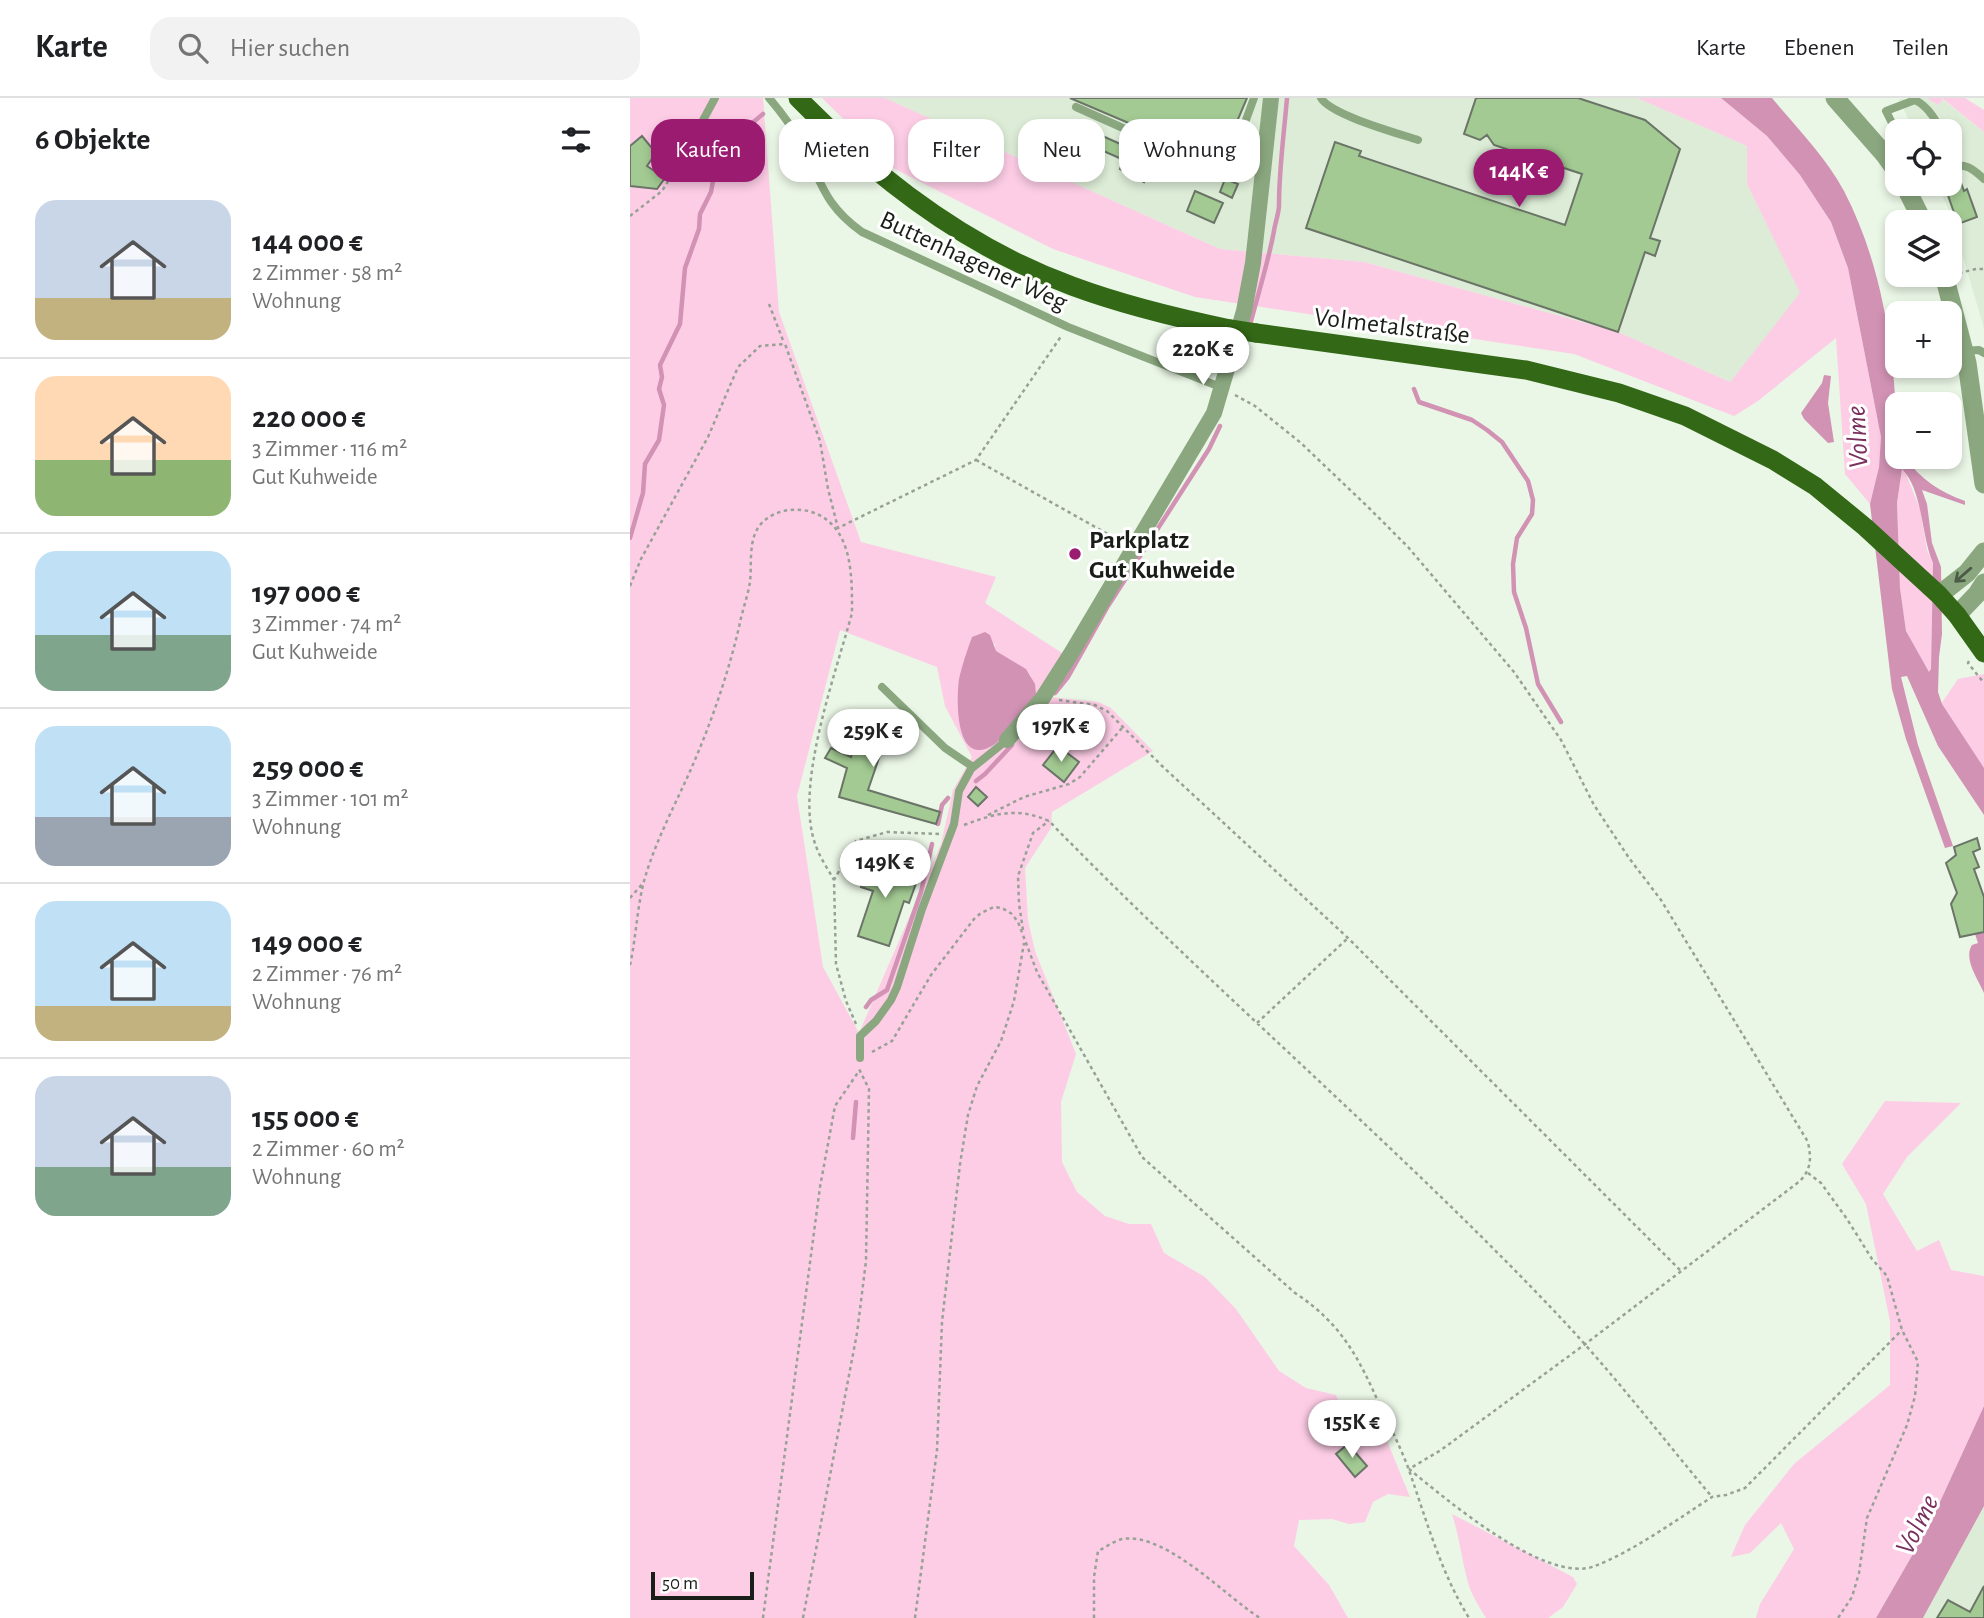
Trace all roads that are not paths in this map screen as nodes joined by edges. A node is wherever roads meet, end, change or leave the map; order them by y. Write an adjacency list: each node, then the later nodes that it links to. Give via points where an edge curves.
1 (715, 98): 9 (lane)
2 (769, 98): 18 (lane, Buttenhagener Weg, via 787,120 825,194 842,218 862,232 1068,327)
3 (799, 98): 22 (main road, Volmetalstraße, bridge, via 859,155 933,214 1070,286 1230,329 1525,370 1653,403 1717,431 1815,486)
4 (1254, 98): 8 (lane, via 1231,161 1219,168)
5 (1271, 98): 18 (street, via 1253,263)
6 (1321, 98): 12 (lane, via 1324,104 1354,118)
7 (1835, 98): 13 (street)
8 (1076, 107)
9 (704, 119)
10 (1890, 119): 11 (lane, via 1886,111 1915,100)
11 (1934, 119)
12 (1418, 140)
13 (1885, 145)
14 (1962, 166): 15 (lane, via 1971,167)
15 (1984, 179)
16 (1954, 287): 17 (street)
17 (1974, 352): 19 (street)
18 (1223, 388): 26 (street, via 1194,448 1042,699)
19 (1983, 471)
20 (1984, 552): 22 (street, one-way to 22)
21 (1984, 583): 23 (street)
22 (1939, 595): 23 (main road, Volmetalstraße)
23 (1957, 615): 24 (main road, Volmetalstraße)
24 (1976, 658)
25 (882, 687): 27 (lane, via 945,748)
26 (1007, 740): 27 (lane)
27 (973, 767): 28 (lane, via 959,791 954,824 891,1000 860,1036)
28 (860, 1058)

